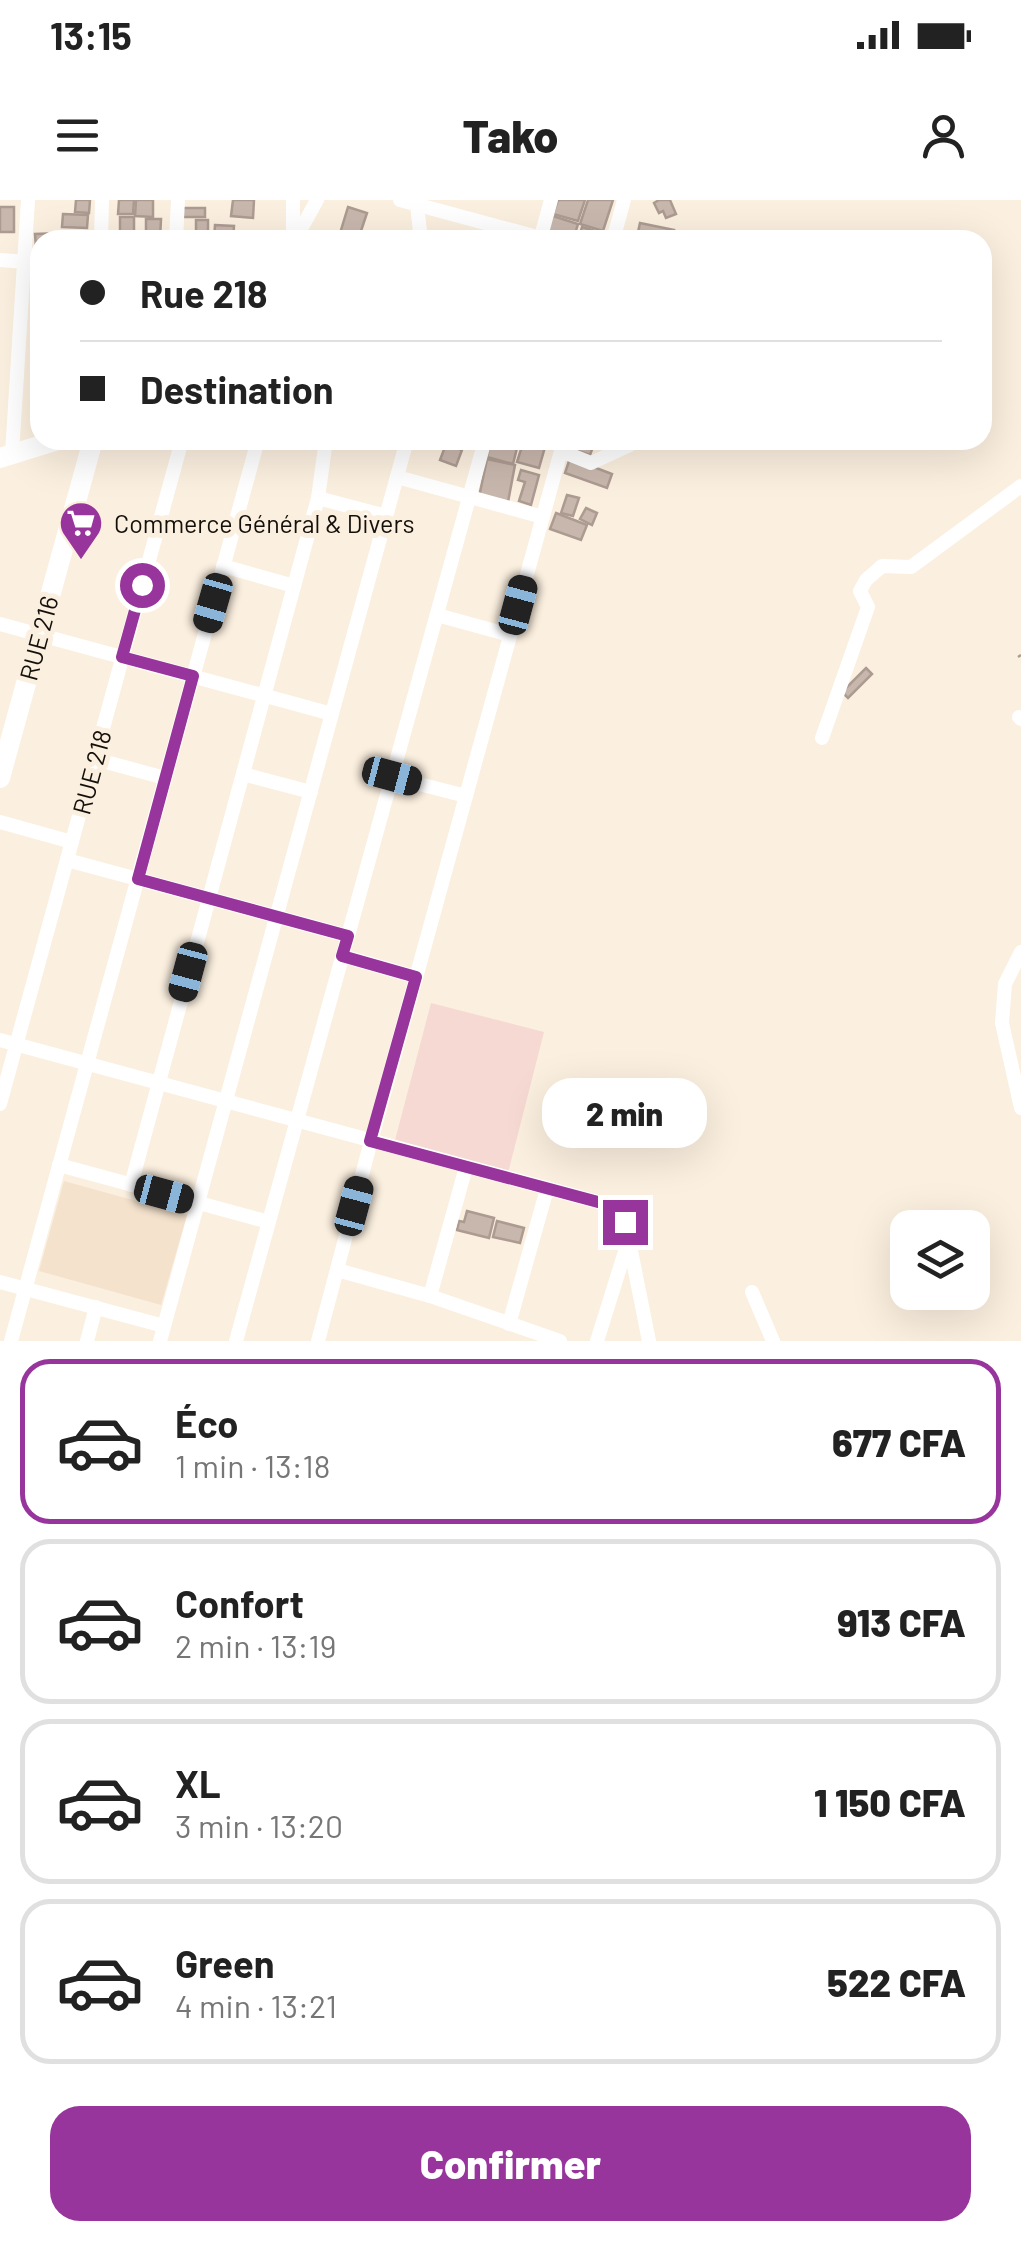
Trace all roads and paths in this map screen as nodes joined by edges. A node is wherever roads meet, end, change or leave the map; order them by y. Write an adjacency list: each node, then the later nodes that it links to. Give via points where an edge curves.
1 (28, 200): 20 (street)
2 (102, 200): 12 (street)
3 (178, 200): 13 (street)
4 (293, 200): 14 (street)
5 (317, 200): 15 (street)
6 (400, 200): 10 (street)
7 (473, 200): 11 (street)
8 (551, 200): 18 (street)
9 (624, 200): 19 (street)
10 (418, 205): 11 (street); 16 (street)
11 (468, 218): 17 (street)
12 (101, 230)
13 (176, 230)
14 (294, 230)
15 (300, 230)
16 (421, 230)
17 (509, 230)
18 (543, 230)
19 (616, 230)
20 (30, 231)
21 (0, 260): 22 (street)
22 (30, 262)
23 (30, 277): 34 (street)
24 (30, 449): 34 (street)
25 (90, 450): 45 (street, RUE 216)
26 (179, 450): 47 (street, RUE 218)
27 (255, 450): 41 (street)
28 (325, 450): 38 (street)
29 (404, 450): 35 (street)
30 (482, 450): 37 (street)
31 (561, 450): 40 (street)
32 (568, 450): 33 (street, via 591,464)
33 (620, 450)
34 (6, 456)
35 (397, 477): 37 (street); 39 (street)
36 (1021, 486): 51 (street, via 911,567 882,566 866,580 860,592 868,607)
37 (470, 497): 40 (street); 43 (street)
38 (318, 498): 39 (street); 42 (street)
39 (386, 516): 50 (street)
40 (543, 517): 46 (street)
41 (223, 566): 42 (street); 48 (street)
42 (294, 586): 49 (street)
43 (437, 615): 46 (street); 54 (street)
44 (0, 624): 45 (street)
45 (39, 635): 47 (street); 55 (street, RUE 216)
46 (510, 635): 58 (street)
47 (122, 657): 48 (street); 52 (street, RUE 218)
48 (193, 676): 49 (street); 56 (street)
49 (264, 696): 50 (street); 53 (street)
50 (332, 714): 57 (street)
51 (822, 738)
52 (95, 759): 56 (street); 60 (street, RUE 218)
53 (242, 774): 57 (street); 63 (street)
54 (392, 776): 58 (street); 65 (street)
55 (0, 778)
56 (165, 778): 62 (street)
57 (310, 792): 64 (street)
58 (466, 796): 68 (street)
59 (0, 822): 60 (street)
60 (72, 842): 61 (street, RUE 218)
61 (67, 860): 62 (street); 70 (street, RUE 218)
62 (138, 879): 63 (street); 71 (street)
63 (209, 898): 64 (street); 72 (street)
64 (276, 916): 65 (street); 73 (street)
65 (348, 936): 67 (street)
66 (1021, 952): 75 (street, via 1004,984 1002,1023)
67 (342, 956): 68 (street); 76 (street)
68 (416, 977): 77 (street)
69 (0, 1040): 70 (street)
70 (16, 1045): 71 (street); 74 (street, RUE 218)
71 (86, 1064): 72 (street); 78 (street)
72 (158, 1083): 73 (street); 80 (street)
73 (226, 1102): 76 (street); 82 (street)
74 (0, 1104)
75 (1021, 1108)
76 (297, 1121): 77 (street); 83 (street)
77 (370, 1141): 79 (street); 85 (street)
78 (59, 1165): 80 (street); 87 (street)
79 (466, 1166): 81 (street); 89 (street)
80 (131, 1184): 82 (street)
81 (547, 1188): 84 (street, via 613,1206); 91 (street)
82 (198, 1203): 83 (street); 92 (street)
83 (269, 1222): 95 (street)
84 (628, 1240): 98 (street); 99 (street)
85 (337, 1270): 89 (street); 96 (street)
86 (0, 1282): 87 (street)
87 (25, 1288): 90 (street); 93 (street)
88 (752, 1292): 100 (street)
89 (430, 1296): 91 (street)
90 (96, 1308): 92 (street); 94 (street)
91 (509, 1324): 97 (street)
92 (162, 1334)
93 (10, 1341)
94 (86, 1341)
95 (236, 1341)
96 (318, 1341)
97 (560, 1341)
98 (597, 1341)
99 (650, 1341)
100 (772, 1341)

